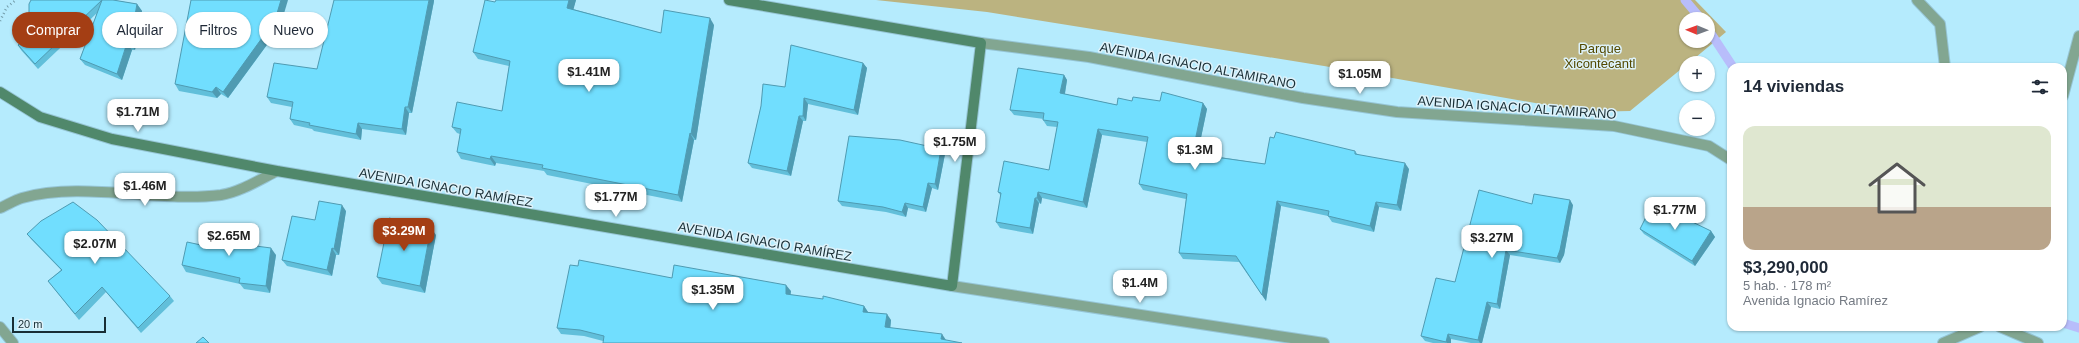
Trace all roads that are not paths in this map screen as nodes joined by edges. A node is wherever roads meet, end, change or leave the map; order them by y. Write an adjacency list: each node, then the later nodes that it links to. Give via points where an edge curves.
1 (729, 0): 4 (street, AVENIDA IGNACIO ALTAMIRANO)
2 (1917, 0): 5 (street, via 1940,24)
3 (2079, 36): 6 (street)
4 (981, 43): 8 (street, AVENIDA IGNACIO ALTAMIRANO, via 1089,57 1304,98 1397,112 1614,126 1709,146); 11 (street)
5 (1945, 63)
6 (2067, 81)
7 (0, 92): 9 (street, AVENIDA IGNACIO RAMÍREZ, via 40,117 112,139)
8 (1727, 157)
9 (277, 171): 10 (street, via 248,186 222,194 186,198 65,192 22,198); 11 (street, AVENIDA IGNACIO RAMÍREZ)
10 (0, 208)
11 (952, 286): 16 (street, AVENIDA IGNACIO RAMÍREZ)
12 (0, 327): 15 (street)
13 (1971, 331): 17 (street)
14 (2010, 331): 18 (street)
15 (13, 343)
16 (1324, 343)
17 (1943, 343)
18 (2038, 343)

